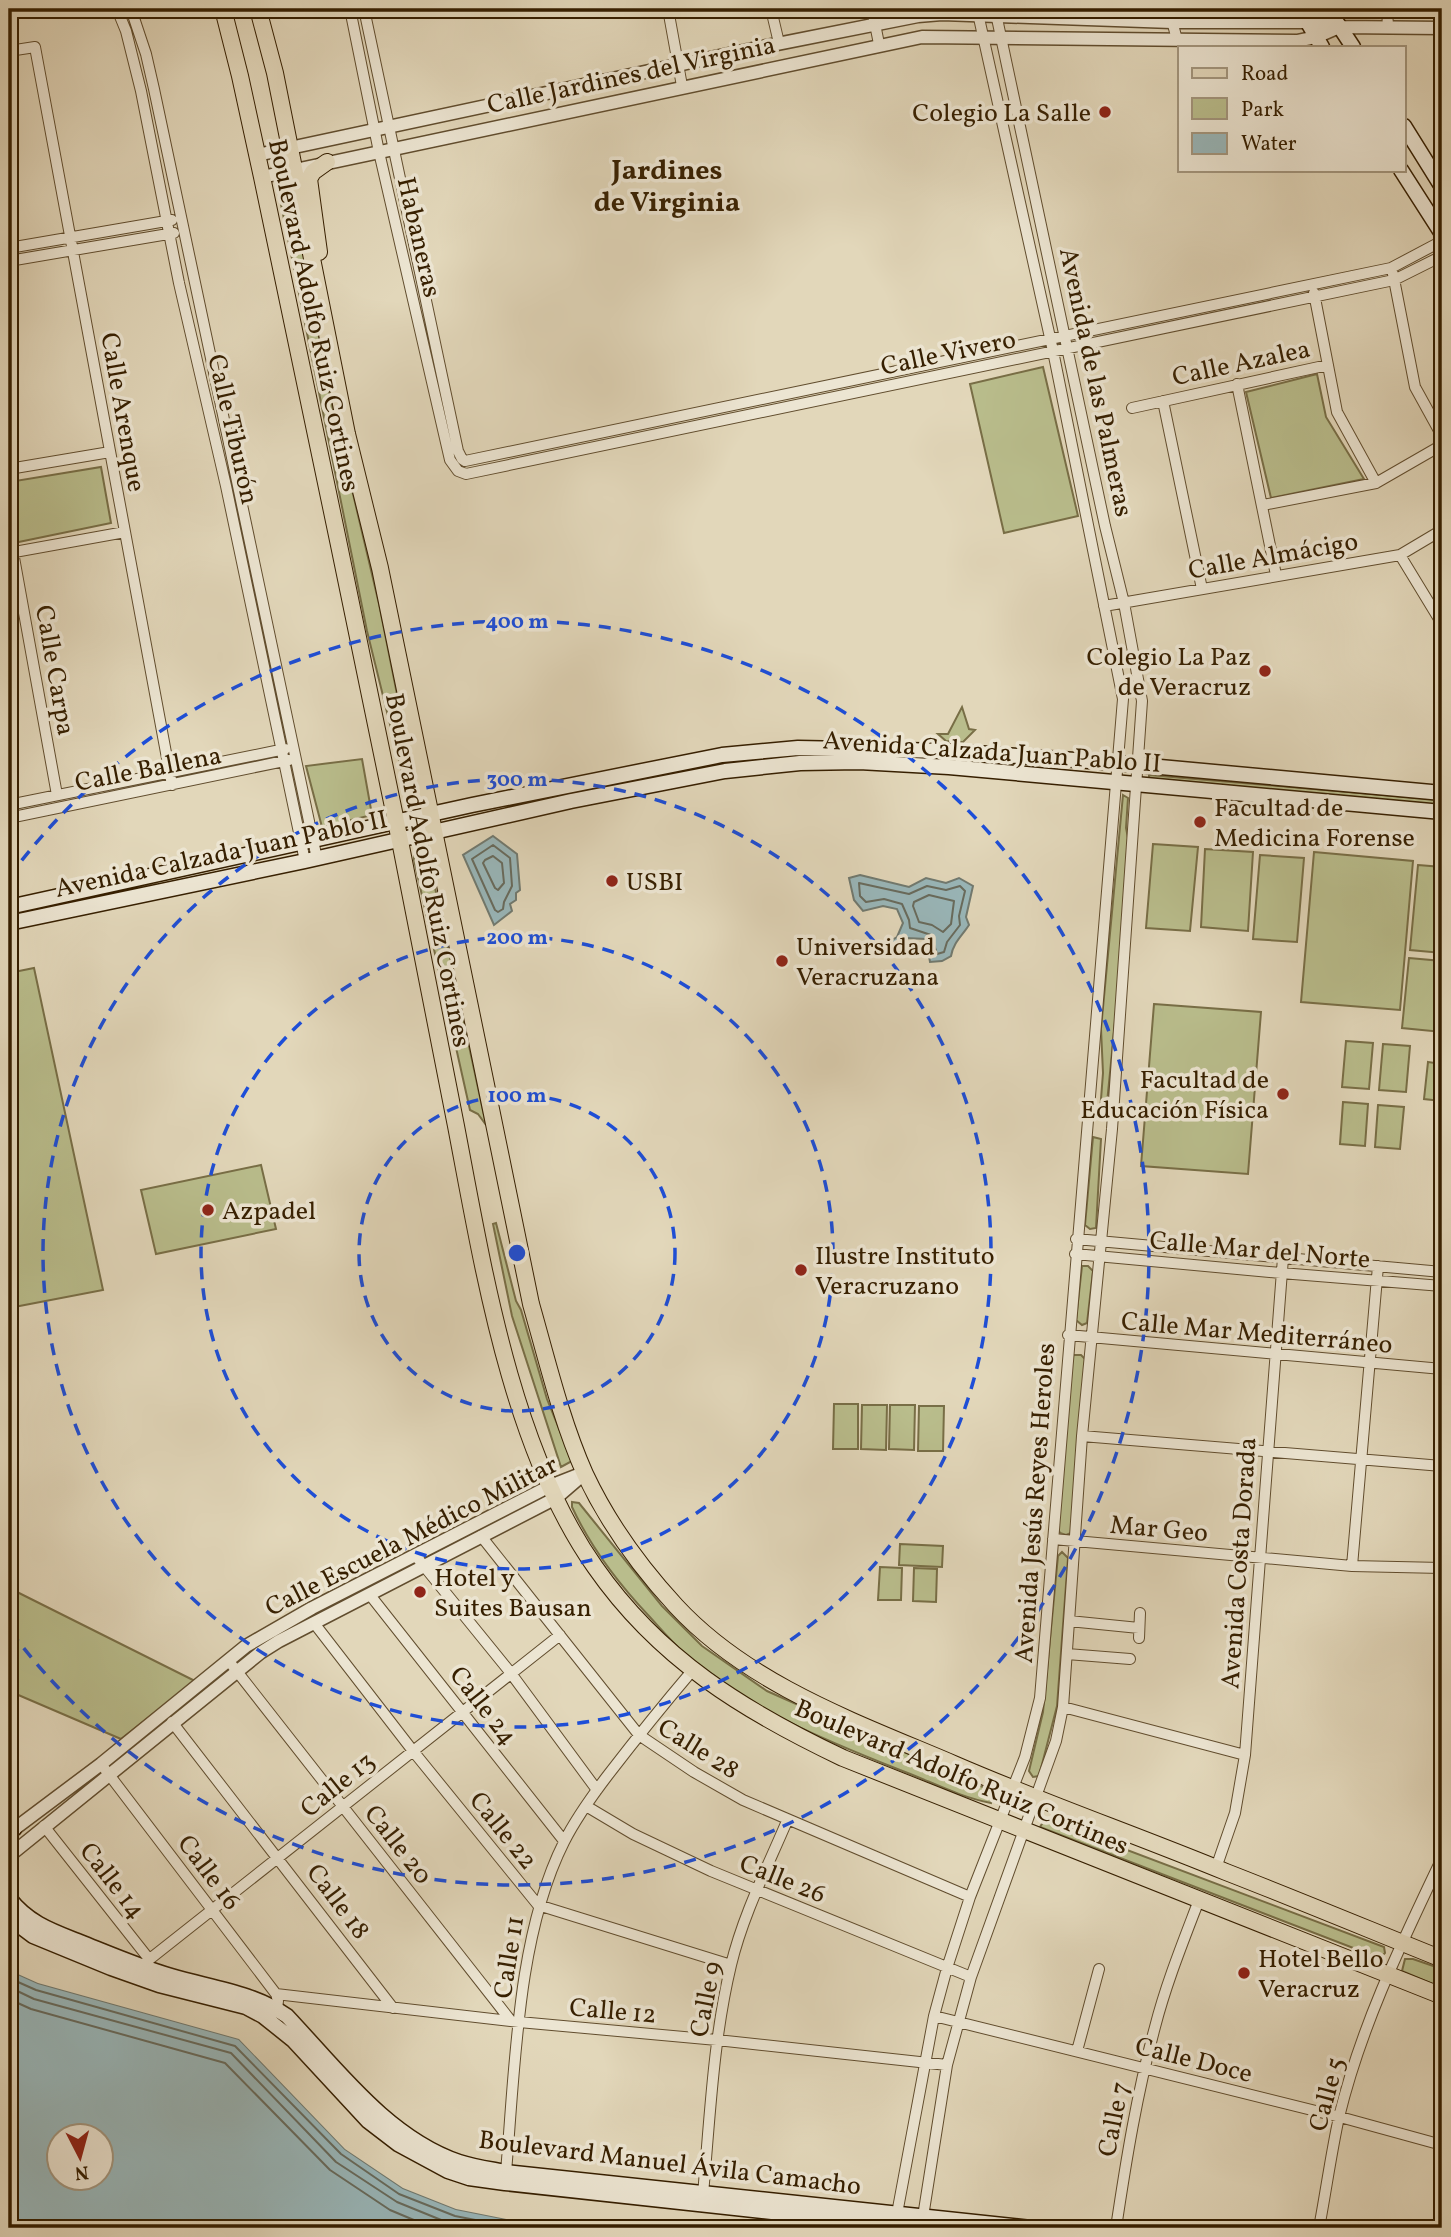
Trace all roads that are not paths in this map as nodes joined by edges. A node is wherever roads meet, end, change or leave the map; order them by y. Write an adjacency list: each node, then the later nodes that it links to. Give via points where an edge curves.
1 (117, 9): 46 (street, Calle Tiburón, via 133,57)
2 (131, 9): 45 (street, Calle Tiburón, via 146,54)
3 (223, 9): 37 (main road, Boulevard Adolfo Ruiz Cortines)
4 (258, 9): 34 (main road, Boulevard Adolfo Ruiz Cortines)
5 (350, 9): 33 (street, Habaneras)
6 (364, 9): 31 (street, Habaneras)
7 (668, 9): 29 (street)
8 (771, 9): 25 (street)
9 (872, 9): 17 (street)
10 (1328, 9): 18 (main road)
11 (1387, 9): 19 (street)
12 (977, 12): 13 (street, Calle Jardines del Virginia); 17 (street, Calle Jardines del Virginia, via 918,16); 21 (street, Avenida de las Palmeras)
13 (996, 12): 14 (street, Calle Jardines del Virginia); 22 (street, Avenida de las Palmeras)
14 (1073, 13): 15 (street, Calle Jardines del Virginia)
15 (1171, 15): 16 (street, Calle Jardines del Virginia); 23 (street)
16 (1304, 15): 18 (street, Calle Jardines del Virginia); 24 (main road)
17 (876, 25): 25 (street, Calle Jardines del Virginia); 26 (street)
18 (1340, 26): 19 (street); 24 (street, Calle Jardines del Virginia); 27 (main road)
19 (1388, 27): 20 (street)
20 (1442, 29)
21 (983, 36): 22 (street, Calle Jardines del Virginia); 26 (street, Calle Jardines del Virginia, via 922,37); 42 (street, Avenida de las Palmeras)
22 (1001, 36): 23 (street, Calle Jardines del Virginia); 40 (street, Avenida de las Palmeras)
23 (1177, 40): 24 (street, Calle Jardines del Virginia)
24 (1319, 42)
25 (779, 43): 29 (street, Calle Jardines del Virginia)
26 (879, 44): 30 (street, Calle Jardines del Virginia)
27 (1352, 46)
28 (9, 51): 50 (street, Calle Arenque, via 35,47)
29 (679, 65): 30 (street); 31 (street, Calle Jardines del Virginia)
30 (682, 86): 35 (street, Calle Jardines del Virginia)
31 (388, 127): 33 (street, Calle Jardines del Virginia); 35 (street, Habaneras)
32 (1406, 129): 44 (main road)
33 (375, 130): 34 (street, Calle Jardines del Virginia); 36 (street, Habaneras)
34 (289, 148): 37 (street, Calle Jardines del Virginia); 39 (main road, Boulevard Adolfo Ruiz Cortines)
35 (393, 149): 36 (street, Calle Jardines del Virginia); 56 (street, Habaneras)
36 (379, 152): 38 (street, Calle Jardines del Virginia); 57 (street, Habaneras)
37 (257, 155): 43 (main road, Boulevard Adolfo Ruiz Cortines)
38 (327, 162): 39 (street, Calle Jardines del Virginia); 63 (main road, via 313,172 309,186 317,228)
39 (293, 170): 43 (street, Calle Jardines del Virginia); 63 (main road, Boulevard Adolfo Ruiz Cortines)
40 (1031, 172): 42 (street); 67 (street, Avenida de las Palmeras)
41 (1402, 172): 49 (main road)
42 (1014, 176): 68 (street, Avenida de las Palmeras)
43 (262, 177): 116 (main road, Boulevard Adolfo Ruiz Cortines)
44 (1442, 187)
45 (180, 218): 46 (street); 47 (street, Calle Tiburón)
46 (167, 221): 48 (street, Calle Tiburón); 50 (street)
47 (183, 231): 48 (street); 94 (street, Calle Tiburón)
48 (170, 234): 53 (street); 95 (street, Calle Tiburón)
49 (1442, 234)
50 (71, 237): 52 (street); 53 (street, Calle Arenque)
51 (1442, 241): 58 (street, Calle Vivero)
52 (9, 248)
53 (73, 250): 55 (street); 78 (street, Calle Arenque)
54 (1442, 256): 59 (street, Calle Vivero)
55 (9, 261)
56 (419, 262): 57 (street); 80 (street, Habaneras)
57 (405, 264): 82 (street, Habaneras, via 450,460)
58 (1391, 268): 59 (street); 60 (street, Calle Vivero)
59 (1394, 280): 61 (street, Calle Vivero); 75 (street, via 1415,387)
60 (1313, 284): 61 (street); 62 (street, Calle Vivero)
61 (1315, 296): 65 (street, Calle Vivero); 71 (street)
62 (1239, 299): 64 (street, Calle Vivero); 65 (street)
63 (321, 307): 114 (main road, Boulevard Adolfo Ruiz Cortines)
64 (1191, 309): 66 (street); 67 (street, Calle Vivero)
65 (1242, 312): 66 (street, Calle Vivero)
66 (1193, 322): 69 (street, Calle Vivero)
67 (1066, 335): 68 (street, Calle Vivero); 69 (street, Avenida de las Palmeras)
68 (1050, 338): 70 (street, Avenida de las Palmeras); 76 (street, Calle Vivero)
69 (1068, 348): 70 (street, Calle Vivero); 91 (street, Avenida de las Palmeras)
70 (1053, 351): 79 (street, Calle Vivero); 92 (street, Avenida de las Palmeras)
71 (1328, 365): 72 (street, Calle Azalea); 83 (street, via 1336,412)
72 (1237, 384): 73 (street, Calle Azalea); 84 (street)
73 (1163, 401): 74 (street, Calle Azalea); 90 (street)
74 (1132, 408)
75 (1442, 436)
76 (557, 443): 79 (street); 80 (street, Calle Vivero, via 471,461)
77 (1442, 444): 83 (street)
78 (110, 452): 81 (street); 86 (street, Calle Arenque)
79 (560, 455): 82 (street, Calle Vivero, via 470,474)
80 (461, 459)
81 (9, 469)
82 (458, 471)
83 (1376, 483): 84 (street)
84 (1263, 505): 89 (street)
85 (1442, 530): 88 (street, Calle Almácigo)
86 (125, 531): 87 (street); 106 (street, Calle Arenque)
87 (11, 552): 111 (street, Calle Carpa)
88 (1400, 555): 89 (street, Calle Almácigo); 93 (street)
89 (1276, 575): 90 (street, Calle Almácigo)
90 (1202, 589): 91 (street, Calle Almácigo)
91 (1124, 603): 92 (street, Calle Almácigo); 103 (street, Avenida de las Palmeras, via 1142,690)
92 (1104, 606): 102 (street, Avenida de las Palmeras, via 1122,688)
93 (1442, 624)
94 (271, 642): 95 (street); 96 (street, Calle Tiburón)
95 (259, 644): 97 (street, Calle Tiburón)
96 (292, 747): 97 (street, Calle Ballena); 100 (street, Calle Tiburón)
97 (281, 750): 101 (street, Calle Tiburón); 106 (street, Calle Ballena)
98 (948, 751): 99 (main road, Avenida Calzada Juan Pablo II, via 798,748); 102 (main road, Avenida Calzada Juan Pablo II); 104 (main road)
99 (722, 755): 105 (main road); 114 (main road, Avenida Calzada Juan Pablo II)
100 (295, 759): 101 (street, Calle Ballena); 119 (street, Calle Tiburón)
101 (283, 762): 109 (street, Calle Ballena); 119 (street, Calle Tiburón)
102 (1117, 763): 103 (main road, Avenida Calzada Juan Pablo II); 107 (street, Avenida Jesús Reyes Heroles)
103 (1137, 765): 108 (street, Avenida Jesús Reyes Heroles); 110 (main road, Avenida Calzada Juan Pablo II)
104 (949, 767): 105 (main road, Avenida Calzada Juan Pablo II, via 836,762); 107 (main road, Avenida Calzada Juan Pablo II)
105 (725, 771): 117 (main road, Avenida Calzada Juan Pablo II)
106 (170, 773): 109 (street, Calle Arenque); 111 (street, Calle Ballena)
107 (1116, 782): 108 (main road, Avenida Calzada Juan Pablo II); 125 (street, Avenida Jesús Reyes Heroles)
108 (1135, 784): 113 (main road, Avenida Calzada Juan Pablo II); 126 (street, Avenida Jesús Reyes Heroles)
109 (172, 785): 115 (street, Calle Ballena)
110 (1442, 793)
111 (57, 796): 112 (street, Calle Ballena)
112 (9, 806)
113 (1442, 812)
114 (431, 814): 116 (main road, Avenida Calzada Juan Pablo II); 117 (main road, Boulevard Adolfo Ruiz Cortines)
115 (9, 818)
116 (396, 822): 118 (main road, Boulevard Adolfo Ruiz Cortines); 119 (main road, Avenida Calzada Juan Pablo II)
117 (435, 831): 118 (main road, Avenida Calzada Juan Pablo II); 144 (main road, Boulevard Adolfo Ruiz Cortines, via 531,1304)
118 (400, 840): 120 (main road, Avenida Calzada Juan Pablo II); 145 (main road, Boulevard Adolfo Ruiz Cortines, via 487,1283 513,1381)
119 (307, 841): 120 (street, Calle Tiburón); 121 (main road, Avenida Calzada Juan Pablo II)
120 (311, 860): 122 (main road, Avenida Calzada Juan Pablo II)
121 (104, 887): 122 (main road); 123 (main road, Avenida Calzada Juan Pablo II)
122 (107, 903): 124 (main road, Avenida Calzada Juan Pablo II)
123 (9, 907)
124 (9, 923)
125 (1076, 1239): 126 (street, Calle Mar del Norte); 127 (street, Avenida Jesús Reyes Heroles)
126 (1101, 1241): 128 (street, Avenida Jesús Reyes Heroles); 129 (street, Calle Mar del Norte)
127 (1075, 1254): 128 (street, Calle Mar del Norte); 135 (street, Avenida Jesús Reyes Heroles)
128 (1100, 1256): 132 (street, Calle Mar del Norte); 136 (street, Avenida Jesús Reyes Heroles)
129 (1283, 1258): 130 (street, Calle Mar del Norte); 132 (street, Avenida Costa Dorada)
130 (1378, 1266): 131 (street, Calle Mar del Norte); 133 (street)
131 (1442, 1272)
132 (1282, 1273): 133 (street, Calle Mar del Norte); 137 (street, Avenida Costa Dorada)
133 (1376, 1280): 134 (street, Calle Mar del Norte); 138 (street)
134 (1442, 1286)
135 (1068, 1335): 136 (street, Calle Mar Mediterráneo); 147 (street, Avenida Jesús Reyes Heroles)
136 (1090, 1338): 137 (street, Calle Mar Mediterráneo); 140 (street, Avenida Jesús Reyes Heroles)
137 (1275, 1355): 138 (street, Calle Mar Mediterráneo); 141 (street, Avenida Costa Dorada)
138 (1368, 1363): 139 (street, Calle Mar Mediterráneo); 142 (street)
139 (1442, 1369)
140 (1082, 1436): 141 (street); 148 (street, Avenida Jesús Reyes Heroles)
141 (1267, 1450): 142 (street); 150 (street, Avenida Costa Dorada)
142 (1360, 1459): 143 (street); 152 (street)
143 (1442, 1466)
144 (585, 1473): 145 (street, Calle Escuela Médico Militar); 173 (main road, Boulevard Adolfo Ruiz Cortines, via 606,1514 658,1585 720,1645 817,1704)
145 (553, 1492): 146 (street, Calle Escuela Médico Militar); 149 (street, Calle Escuela Médico Militar); 163 (main road, Boulevard Adolfo Ruiz Cortines, via 601,1576)
146 (481, 1536): 151 (street, Calle Escuela Médico Militar); 158 (street, Calle 28)
147 (1053, 1539): 148 (street, Mar Geo); 173 (street, Avenida Jesús Reyes Heroles, via 1040,1698)
148 (1074, 1541): 150 (street, Mar Geo); 156 (street, Avenida Jesús Reyes Heroles)
149 (415, 1555): 151 (street); 161 (street, Calle Escuela Médico Militar, via 312,1608)
150 (1261, 1559): 152 (street, Mar Geo); 170 (street, Avenida Costa Dorada)
151 (425, 1566): 154 (street, Calle Escuela Médico Militar); 164 (street)
152 (1352, 1566): 153 (street, Mar Geo)
153 (1442, 1568)
154 (370, 1595): 157 (street, Calle Escuela Médico Militar); 166 (street, Calle 24)
155 (1140, 1613): 156 (street, via 1139,1633)
156 (1069, 1621): 159 (street, Avenida Jesús Reyes Heroles)
157 (314, 1623): 162 (street, Calle Escuela Médico Militar); 169 (street, Calle 22)
158 (560, 1635): 164 (street, Calle 13); 168 (street, Calle 28)
159 (1067, 1654): 160 (street); 165 (street, Avenida Jesús Reyes Heroles)
160 (1130, 1659)
161 (228, 1660): 162 (street, Calle 20); 171 (street, Calle Escuela Médico Militar)
162 (238, 1671): 167 (street, Calle Escuela Médico Militar); 176 (street, Calle 20)
163 (692, 1671): 168 (street, Calle 11); 177 (main road, Boulevard Adolfo Ruiz Cortines, via 786,1731)
164 (510, 1672): 166 (street, Calle 13); 172 (street)
165 (1063, 1707): 170 (street); 174 (street, Avenida Jesús Reyes Heroles)
166 (462, 1711): 169 (street, Calle 13); 182 (street, Calle 24)
167 (172, 1722): 171 (street, Calle Escuela Médico Militar); 184 (street, Calle 18)
168 (639, 1735): 172 (street, Calle 11); 178 (street, Calle 28, via 694,1772)
169 (413, 1751): 176 (street, Calle 13); 191 (street, Calle 22)
170 (1245, 1755): 186 (street, Avenida Costa Dorada, via 1235,1813)
171 (104, 1769): 179 (street, Calle Escuela Médico Militar); 180 (street, Calle Escuela Médico Militar); 192 (street, Calle 16)
172 (597, 1790): 175 (street, Calle 11)
173 (1013, 1790): 174 (main road, Boulevard Adolfo Ruiz Cortines); 177 (street, Avenida Jesús Reyes Heroles)
174 (1036, 1799): 181 (street, Avenida Jesús Reyes Heroles); 186 (main road, Boulevard Adolfo Ruiz Cortines)
175 (586, 1806): 182 (street, Calle 11); 187 (street, Calle 26, via 633,1834)
176 (343, 1807): 184 (street, Calle 13); 206 (street, Calle 20)
177 (1001, 1820): 181 (main road, Boulevard Adolfo Ruiz Cortines); 188 (street, Avenida Jesús Reyes Heroles)
178 (787, 1821): 187 (street, Calle 9); 188 (street, Calle 28)
179 (44, 1826): 183 (street, Calle Escuela Médico Militar); 196 (street, Calle 14)
180 (10, 1830)
181 (1024, 1830): 190 (main road, Boulevard Adolfo Ruiz Cortines); 201 (street, Avenida Jesús Reyes Heroles)
182 (564, 1841): 191 (street, Calle 11)
183 (9, 1856)
184 (279, 1858): 192 (street, Calle 13); 204 (street, Calle 18)
185 (1442, 1858): 194 (street, Calle 5)
186 (1216, 1868): 194 (main road, Boulevard Adolfo Ruiz Cortines)
187 (757, 1890): 197 (street, Calle 9); 198 (street, Calle 26)
188 (970, 1897): 198 (street, Avenida Jesús Reyes Heroles)
189 (9, 1898): 196 (main road, Boulevard Manuel Ávila Camacho, via 44,1928)
190 (1199, 1900): 200 (main road, Boulevard Adolfo Ruiz Cortines); 212 (street, Calle 7, via 1168,1983)
191 (538, 1905): 197 (street, Calle 22); 206 (street, Calle 11)
192 (213, 1910): 196 (street, Calle 13); 203 (street, Calle 16)
193 (9, 1918): 217 (main road, Boulevard Manuel Ávila Camacho, via 33,1936 111,1968 263,2016 293,2040 368,2122 429,2162 469,2178)
194 (1402, 1942): 195 (main road, Boulevard Adolfo Ruiz Cortines); 200 (street, Calle 5)
195 (1442, 1959)
196 (145, 1963): 203 (main road, Boulevard Manuel Ávila Camacho)
197 (731, 1965): 208 (street, Calle 9)
198 (947, 1968): 201 (street, Calle 26); 205 (street, Avenida Jesús Reyes Heroles)
199 (1099, 1969): 209 (street)
200 (1388, 1974): 202 (main road, Boulevard Adolfo Ruiz Cortines); 213 (street, Calle 5)
201 (971, 1977): 207 (street, Avenida Jesús Reyes Heroles)
202 (1442, 1996)
203 (276, 2002): 204 (street, Calle 12); 215 (main road, Boulevard Manuel Ávila Camacho, via 377,2111 456,2161)
204 (393, 2008): 206 (street, Calle 12)
205 (934, 2016): 207 (street, Calle Doce); 210 (street, Avenida Jesús Reyes Heroles)
206 (515, 2022): 208 (street, Calle 12); 215 (street, Calle 11)
207 (958, 2022): 209 (street, Calle Doce); 211 (street, Avenida Jesús Reyes Heroles)
208 (717, 2040): 210 (street, Calle 12); 216 (street, Calle 9)
209 (1077, 2051): 212 (street, Calle Doce)
210 (925, 2062): 211 (street, Calle 12); 217 (street, Avenida Jesús Reyes Heroles)
211 (947, 2065): 218 (street, Avenida Jesús Reyes Heroles)
212 (1145, 2068): 213 (street, Calle Doce); 220 (street, Calle 7)
213 (1339, 2117): 214 (street, Calle Doce); 221 (street, Calle 5)
214 (1442, 2145)
215 (506, 2172): 216 (main road, Boulevard Manuel Ávila Camacho)
216 (704, 2194): 217 (main road, Boulevard Manuel Ávila Camacho)
217 (896, 2219): 218 (main road, Boulevard Manuel Ávila Camacho)
218 (921, 2224): 219 (main road, Boulevard Manuel Ávila Camacho)
219 (1031, 2228)
220 (1116, 2228)
221 (1319, 2228)

